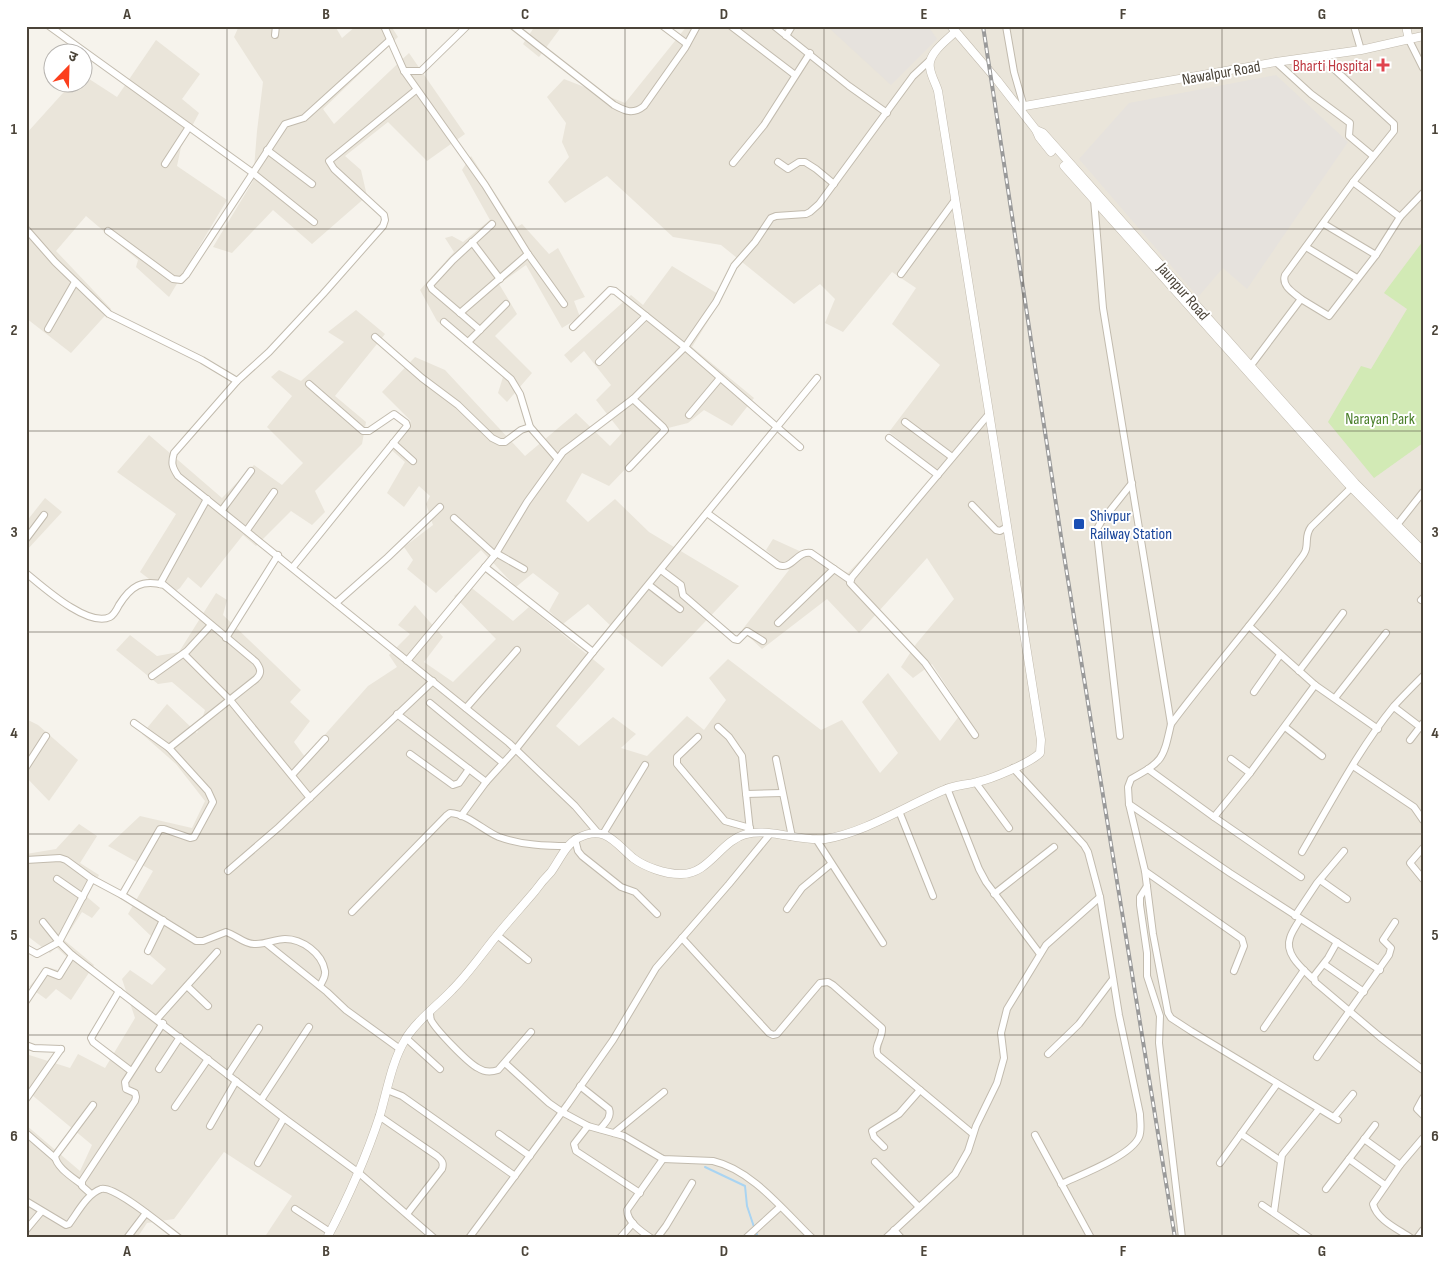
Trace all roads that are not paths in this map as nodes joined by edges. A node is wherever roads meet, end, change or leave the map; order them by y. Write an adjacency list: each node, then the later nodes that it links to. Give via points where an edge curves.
1 (49, 26): 32 (street)
2 (276, 26): 15 (street)
3 (384, 26): 18 (street)
4 (467, 26): 27 (street, via 420,71)
5 (513, 26): 20 (street, via 614,105 631,112 644,106)
6 (663, 26): 20 (street)
7 (697, 26): 20 (street)
8 (731, 26): 28 (street)
9 (774, 26): 16 (street)
10 (792, 26): 16 (street)
11 (1006, 26): 30 (street)
12 (1354, 26): 21 (street)
13 (1406, 26): 19 (street)
14 (953, 29): 24 (street); 30 (street, Jaunpur Road)
15 (275, 35)
16 (786, 36): 22 (street)
17 (1423, 36): 19 (street, Nawalpur Road)
18 (390, 40): 27 (street); 34 (street, via 304,118 285,124)
19 (1409, 40): 21 (street, Nawalpur Road); 26 (street)
20 (687, 44)
21 (1361, 50): 23 (street, Nawalpur Road)
22 (810, 53): 28 (street); 31 (street)
23 (1320, 56): 25 (street, Nawalpur Road); 35 (street, via 1394,124 1394,131)
24 (929, 61): 31 (street, via 913,76); 45 (street, via 938,91)
25 (1276, 62): 30 (street, Nawalpur Road); 35 (street, via 1350,123 1348,136)
26 (1423, 68)
27 (404, 71): 29 (street)
28 (795, 75): 37 (street, via 764,125)
29 (416, 90): 55 (street, via 485,186); 77 (street, via 329,161 384,215 383,226 323,294)
30 (1022, 107): 33 (street, Jaunpur Road)
31 (887, 113): 42 (street)
32 (189, 127): 38 (street); 39 (street)
33 (1036, 130): 43 (street, Jaunpur Road); 46 (street)
34 (267, 150): 39 (street); 41 (street)
35 (1373, 156): 40 (street)
36 (778, 162): 42 (street, via 788,169 799,162 810,164)
37 (733, 163)
38 (165, 164)
39 (253, 172): 48 (street); 52 (street, via 181,280 174,279)
40 (1353, 182): 47 (street); 50 (street)
41 (312, 184)
42 (834, 184): 72 (street, via 810,212 770,218 734,266 716,302)
43 (1094, 191): 46 (street); 74 (street, Jaunpur Road)
44 (1423, 193): 47 (street)
45 (955, 200): 57 (street); 80 (street)
46 (1094, 201): 74 (street); 94 (street, via 1103,308)
47 (1400, 217): 56 (street)
48 (314, 222)
49 (492, 224): 53 (street)
50 (1324, 224): 54 (street); 56 (street)
51 (26, 229): 60 (street)
52 (108, 231)
53 (472, 242): 59 (street); 64 (street, via 430,285)
54 (1306, 247): 58 (street); 61 (street, via 1283,280)
55 (528, 254): 59 (street); 63 (street)
56 (1376, 255): 58 (street)
57 (901, 274)
58 (1357, 278): 61 (street, via 1329,316)
59 (500, 279): 64 (street)
60 (75, 282): 68 (street); 77 (street, via 109,314)
61 (1301, 299): 74 (street)
62 (506, 304): 69 (street)
63 (564, 304)
64 (460, 313): 69 (street)
65 (646, 316): 67 (street, via 610,290); 72 (street); 73 (street)
66 (444, 322): 71 (street)
67 (573, 327)
68 (48, 329)
69 (480, 330): 71 (street)
70 (375, 337): 84 (street, via 455,402 496,441 505,442 521,430)
71 (468, 342): 84 (street, via 511,380 520,394)
72 (685, 347): 75 (street); 79 (street)
73 (598, 362)
74 (1248, 368): 95 (street)
75 (720, 378): 81 (street); 83 (street)
76 (817, 378): 83 (street)
77 (237, 381): 98 (street, via 174,453 171,462 178,476)
78 (308, 384): 86 (street, via 363,431 369,431 391,414 396,415 407,426)
79 (633, 399): 88 (street); 91 (street, via 664,430)
80 (989, 414): 89 (street); 106 (street)
81 (689, 415)
82 (905, 422): 89 (street)
83 (776, 427): 87 (street); 102 (street)
84 (530, 428): 88 (street)
85 (889, 438): 93 (street)
86 (393, 443): 90 (street); 113 (street)
87 (800, 447)
88 (557, 458): 110 (street)
89 (952, 458): 93 (street)
90 (413, 461)
91 (629, 468)
92 (251, 471): 101 (street)
93 (938, 475): 119 (street)
94 (1132, 483): 149 (street); 156 (street, via 1097,529)
95 (1353, 485): 105 (street); 112 (street); 127 (street, via 1308,532 1304,555)
96 (274, 492): 107 (street)
97 (1423, 492): 105 (street)
98 (207, 498): 101 (street); 120 (street)
99 (972, 505): 106 (street, via 996,530)
100 (440, 506): 122 (street)
101 (222, 510): 107 (street)
102 (707, 513): 115 (street, via 782,567 807,552); 117 (street)
103 (44, 515): 108 (street)
104 (454, 518): 110 (street)
105 (1398, 525): 109 (street)
106 (1007, 527): 170 (street, via 1041,748 1036,757)
107 (246, 530): 111 (street)
108 (26, 539)
109 (1423, 552)
110 (495, 554): 114 (street); 116 (street)
111 (278, 555): 113 (street); 129 (street)
112 (1423, 560)
113 (293, 567): 122 (street)
114 (485, 567): 132 (street); 135 (street)
115 (834, 568): 119 (street); 125 (street)
116 (524, 569)
117 (661, 570): 121 (street); 130 (street, via 681,585 683,595 734,639 738,640 747,631)
118 (26, 573): 120 (street, via 64,604 104,618 115,613 131,589 143,584)
119 (850, 580): 154 (street, via 852,586 925,663)
120 (160, 584): 126 (street)
121 (649, 586): 123 (street); 132 (street)
122 (336, 603): 135 (street)
123 (680, 610)
124 (1343, 613): 136 (street)
125 (778, 623)
126 (211, 625): 129 (street); 133 (street)
127 (1249, 626): 134 (street); 149 (street)
128 (1386, 632): 142 (street)
129 (226, 638): 143 (street, via 256,662 261,671)
130 (763, 641)
131 (517, 650): 146 (street)
132 (592, 652): 161 (street)
133 (184, 654): 137 (street); 143 (street)
134 (1280, 654): 136 (street); 141 (street)
135 (407, 661): 139 (street)
136 (1300, 671): 140 (street)
137 (152, 676)
138 (1423, 676): 145 (street)
139 (433, 681): 146 (street); 147 (street)
140 (1316, 685): 142 (street); 152 (street)
141 (1254, 692)
142 (1335, 698): 153 (street)
143 (230, 700): 160 (street); 174 (street)
144 (430, 703): 166 (street)
145 (1394, 707): 150 (street); 153 (street)
146 (466, 708): 161 (street)
147 (397, 714): 171 (street); 180 (street)
148 (134, 723): 160 (street)
149 (1171, 724): 172 (street, via 1165,751 1160,760)
150 (1422, 726): 159 (street)
151 (718, 727): 179 (street, via 742,756)
152 (1285, 727): 163 (street); 173 (street)
153 (1378, 729): 168 (street)
154 (976, 735)
155 (46, 736): 169 (street)
156 (1120, 736)
157 (698, 737): 187 (street, via 677,757 677,764 725,821)
158 (324, 739): 174 (street)
159 (1410, 740)
160 (169, 748): 209 (street, via 208,791 213,802 194,837 160,829)
161 (516, 749): 166 (street); 188 (street)
162 (410, 754): 171 (street, via 453,785 459,784)
163 (1322, 756)
164 (776, 759): 178 (street)
165 (1231, 759): 173 (street)
166 (503, 763): 175 (street)
167 (645, 765): 188 (street)
168 (1353, 766): 185 (street, via 1414,807); 197 (street)
169 (26, 767)
170 (1013, 768): 176 (street); 212 (street, via 1084,845)
171 (469, 769): 175 (street)
172 (1148, 769): 181 (street, via 1128,782); 184 (street)
173 (1250, 773): 184 (street)
174 (292, 775): 180 (street)
175 (486, 782): 183 (street)
176 (976, 783): 177 (street); 186 (street)
177 (947, 788): 182 (street); 208 (street, via 979,869)
178 (782, 793): 179 (street); 190 (street)
179 (746, 794): 187 (street)
180 (310, 798): 200 (street)
181 (1129, 804): 201 (street); 217 (street)
182 (899, 811): 192 (street, via 840,835); 210 (street)
183 (461, 816): 193 (street, via 509,840 542,846); 215 (street, via 446,816)
184 (1214, 818): 202 (street)
185 (1423, 820)
186 (1009, 828)
187 (750, 831): 188 (street, via 698,870 680,874 640,863 612,838); 189 (street)
188 (601, 834): 191 (street)
189 (770, 834): 190 (street); 222 (street)
190 (792, 837): 192 (street)
191 (575, 839): 193 (street); 216 (street, via 582,856 622,887 635,892)
192 (816, 839): 199 (street)
193 (569, 846): 221 (street)
194 (1054, 847): 208 (street)
195 (1423, 848): 205 (street, via 1410,863)
196 (1344, 851): 206 (street)
197 (1302, 852)
198 (26, 860): 204 (street, via 60,858)
199 (831, 864): 214 (street, via 802,888); 225 (street)
200 (228, 871)
201 (1144, 871): 207 (street); 236 (street, via 1242,939 1244,946)
202 (1301, 877)
203 (58, 879): 211 (street)
204 (92, 879): 209 (street); 211 (street)
205 (1423, 879)
206 (1320, 880): 213 (street); 217 (street)
207 (1146, 886): 266 (street, via 1169,1015); 339 (street, via 1140,901 1147,976 1160,1016 1158,1044)
208 (994, 894): 230 (street)
209 (122, 895): 218 (street)
210 (933, 896)
211 (82, 897): 223 (street)
212 (1100, 897): 230 (street, via 1053,938); 237 (street)
213 (1347, 899)
214 (787, 909)
215 (352, 912)
216 (658, 914)
217 (1297, 918): 224 (street); 234 (street, via 1289,947)
218 (163, 920): 226 (street, via 196,941 226,932 251,944); 228 (street)
219 (43, 922): 223 (street)
220 (1395, 922): 235 (street, via 1383,940 1392,950)
221 (497, 935): 232 (street); 245 (street)
222 (682, 938): 267 (street, via 656,968); 269 (street, via 773,1035 820,983 828,982 880,1024 883,1032 876,1052)
223 (58, 942): 227 (street, via 37,954); 231 (street)
224 (1337, 942): 233 (street); 235 (street)
225 (883, 943)
226 (267, 944): 240 (street); 240 (street, via 286,939 307,945 323,965 325,972)
227 (26, 948)
228 (148, 951)
229 (217, 952): 239 (street)
230 (1040, 954): 289 (street, via 1007,1009 1000,1033 1002,1065)
231 (72, 955): 241 (street); 243 (street, via 58,976 46,971)
232 (528, 960)
233 (1324, 964): 238 (street); 242 (street)
234 (1304, 970): 238 (street); 250 (street)
235 (1380, 970): 242 (street)
236 (1234, 972)
237 (1113, 979): 256 (street, via 1079,1024); 308 (street, via 1140,1114 1139,1136 1129,1149 1103,1165)
238 (1314, 979): 246 (street)
239 (187, 986): 244 (street); 247 (street)
240 (320, 986): 255 (street, via 346,1010)
241 (119, 992): 247 (street); 263 (street, via 91,1038)
242 (1364, 992): 246 (street)
243 (26, 1001)
244 (208, 1006)
245 (430, 1012): 253 (street); 259 (street, via 431,1021 476,1066 495,1071)
246 (1350, 1012): 257 (street); 262 (street)
247 (160, 1021): 252 (street); 263 (street)
248 (309, 1027): 274 (street)
249 (259, 1028): 264 (street)
250 (1264, 1028)
251 (531, 1032): 259 (street)
252 (180, 1037): 258 (street); 260 (street)
253 (406, 1038): 255 (street); 261 (street)
254 (26, 1045): 273 (street, via 60,1049)
255 (400, 1049): 268 (street)
256 (1048, 1054)
257 (1317, 1057)
258 (208, 1059): 264 (street); 276 (street)
259 (506, 1063): 278 (street)
260 (160, 1069)
261 (440, 1069)
262 (1423, 1070)
263 (131, 1071): 307 (street, via 124,1086 134,1093 135,1101)
264 (228, 1075): 265 (street)
265 (236, 1081): 274 (street); 283 (street)
266 (1277, 1084): 277 (street); 290 (street)
267 (580, 1086): 278 (street); 285 (street, via 609,1109 609,1117)
268 (387, 1090): 280 (street); 305 (street, via 402,1096)
269 (920, 1090): 289 (street); 294 (street, via 899,1114 872,1130)
270 (664, 1092): 287 (street)
271 (1353, 1094): 277 (street, via 1336,1119)
272 (1423, 1098): 279 (street, via 1417,1109)
273 (26, 1099)
274 (261, 1100): 281 (street)
275 (93, 1106): 296 (street)
276 (175, 1107)
277 (1319, 1109): 299 (street, via 1282,1155)
278 (562, 1112): 284 (street); 295 (street)
279 (1423, 1115)
280 (379, 1116): 304 (street); 321 (street, via 442,1160 442,1169)
281 (284, 1118): 301 (street); 304 (street)
282 (1375, 1125): 293 (street)
283 (210, 1126)
284 (588, 1126): 285 (street); 311 (street, via 574,1144 576,1151)
285 (600, 1129): 287 (street)
286 (26, 1133): 296 (street)
287 (614, 1133): 298 (street)
288 (499, 1134): 295 (street)
289 (973, 1134): 316 (street, via 955,1174)
290 (1241, 1134): 299 (street); 302 (street)
291 (1035, 1135): 308 (street)
292 (1423, 1138): 303 (street)
293 (1364, 1139): 297 (street); 303 (street)
294 (884, 1147)
295 (530, 1156): 305 (street)
296 (54, 1158): 307 (street)
297 (1349, 1158): 309 (street); 310 (street)
298 (662, 1159): 311 (street); 315 (street, via 719,1162 748,1176)
299 (1281, 1161): 319 (street)
300 (874, 1162): 316 (street)
301 (258, 1163)
302 (1220, 1163)
303 (1400, 1165): 309 (street)
304 (359, 1173): 321 (street); 326 (street)
305 (515, 1176): 331 (street)
306 (692, 1183): 334 (street)
307 (81, 1184): 312 (street)
308 (1061, 1184): 338 (street)
309 (1385, 1185): 341 (street, via 1373,1204 1375,1212)
310 (1326, 1188)
311 (640, 1193): 322 (street, via 627,1210)
312 (91, 1194): 318 (street, via 70,1224); 320 (street, via 103,1189 113,1191)
313 (26, 1202): 318 (street)
314 (1262, 1205): 319 (street)
315 (780, 1207): 327 (street); 335 (street)
316 (919, 1207): 324 (street)
317 (295, 1209): 326 (street)
318 (41, 1212): 323 (street)
319 (1274, 1212): 340 (street)
320 (146, 1213): 328 (street); 329 (street)
321 (407, 1214): 330 (street)
322 (632, 1223): 332 (street); 333 (street)
323 (26, 1230)
324 (894, 1230): 336 (street); 337 (street)
325 (1423, 1230): 342 (street)
326 (329, 1235)
327 (748, 1236)
328 (126, 1238)
329 (179, 1238)
330 (434, 1238)
331 (469, 1238)
332 (620, 1238)
333 (650, 1238)
334 (657, 1238)
335 (812, 1238)
336 (886, 1238)
337 (901, 1238)
338 (1091, 1238)
339 (1182, 1238)
340 (1310, 1238)
341 (1411, 1238)
342 (1417, 1238)

